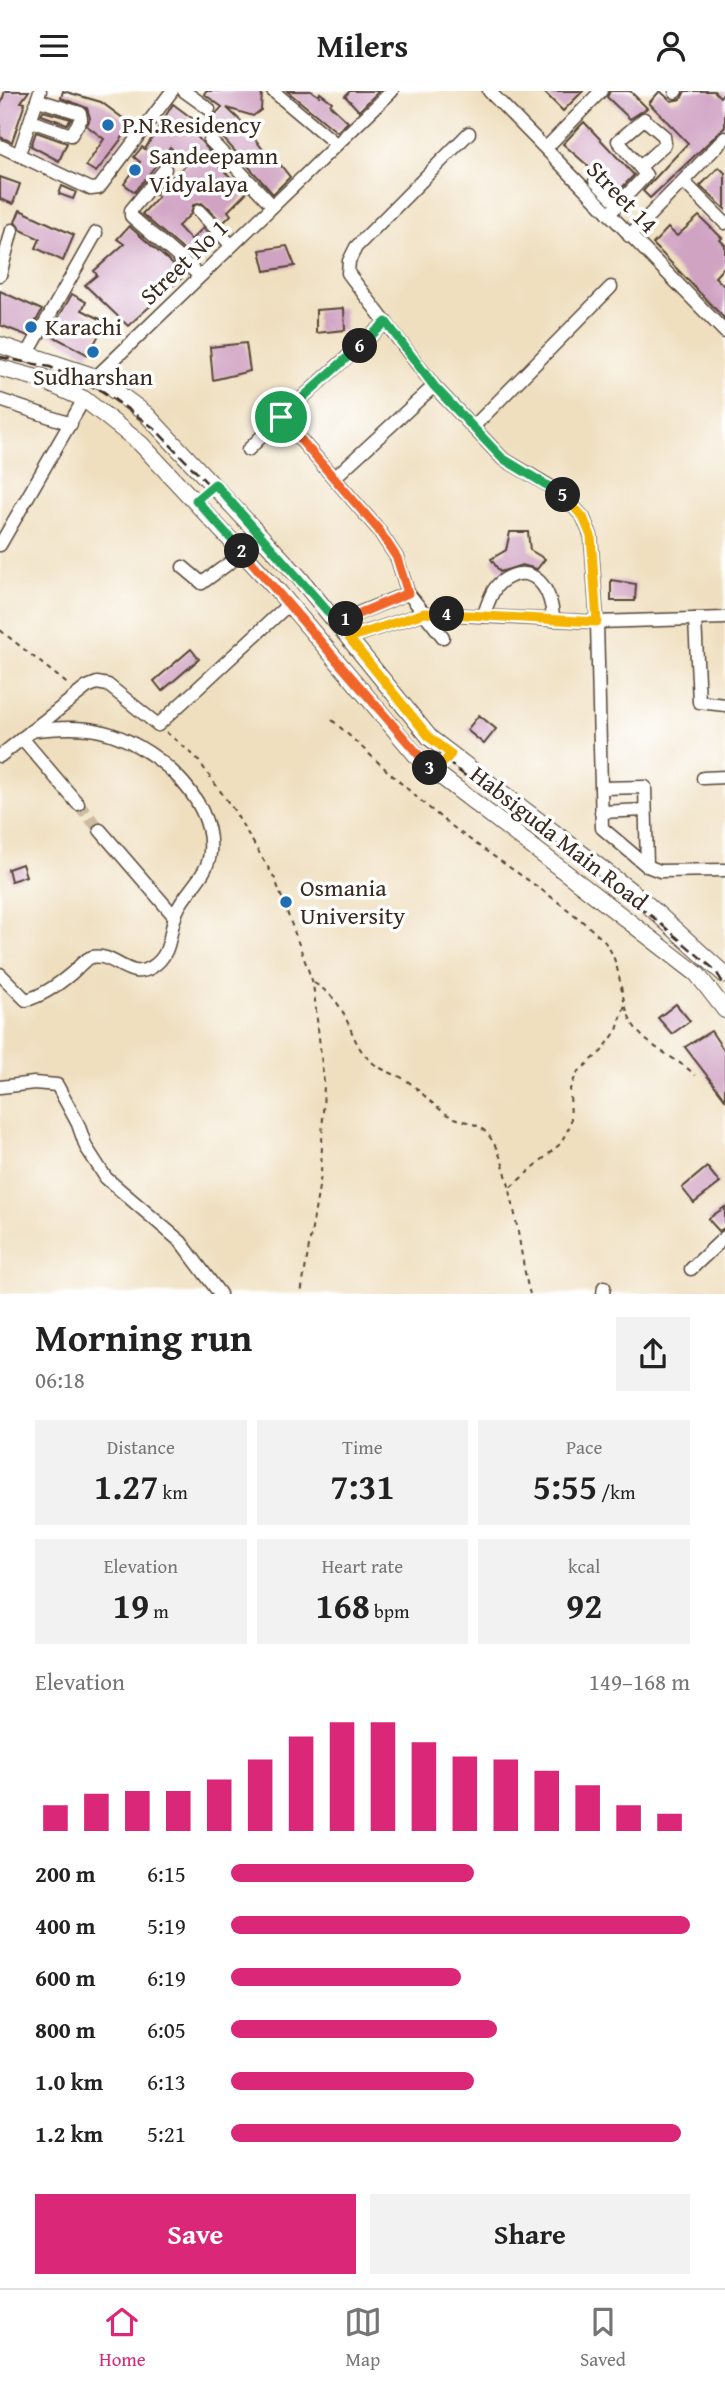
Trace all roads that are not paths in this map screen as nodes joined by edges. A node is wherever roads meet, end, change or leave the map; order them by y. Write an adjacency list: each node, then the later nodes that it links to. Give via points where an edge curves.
1 (172, 91): 16 (street, via 99,188 91,189)
2 (273, 91): 13 (street)
3 (391, 91): 13 (street, Street No 1)
4 (601, 91): 15 (street)
5 (494, 93): 15 (street, Street 14)
6 (193, 94): 8 (street)
7 (39, 95): 9 (street); 9 (street, via 80,113 81,119 72,135)
8 (209, 109)
9 (31, 121): 16 (street)
10 (469, 133): 33 (street, via 356,247 349,261 348,274)
11 (725, 138): 20 (street)
12 (210, 140): 22 (street)
13 (336, 145): 22 (street, Street No 1)
14 (0, 146): 16 (street)
15 (546, 148): 24 (street, Street 14)
16 (19, 154)
17 (641, 166): 21 (street, via 646,175)
18 (165, 169): 31 (street, via 131,210 131,216)
19 (594, 180): 21 (street)
20 (683, 181): 25 (street); 28 (street)
21 (618, 204): 24 (street)
22 (272, 205): 29 (street, Street No 1)
23 (199, 211): 29 (street)
24 (609, 214): 28 (street, Street 14)
25 (725, 223)
26 (12, 230): 30 (street)
27 (96, 233): 36 (street)
28 (629, 236): 34 (street, Street 14)
29 (231, 245): 31 (street, Street No 1)
30 (0, 275)
31 (200, 276): 38 (street, Street No 1)
32 (611, 287): 44 (street)
33 (386, 322): 39 (street); 42 (street)
34 (725, 332)
35 (0, 345): 36 (main road, Habsiguda Main Road)
36 (28, 353): 38 (main road, Habsiguda Main Road)
37 (0, 368): 40 (main road, Habsiguda Main Road, via 37,377)
38 (96, 377): 47 (main road, Habsiguda Main Road, via 146,414)
39 (434, 386): 44 (street); 46 (street)
40 (84, 399): 43 (street); 48 (main road, Habsiguda Main Road, via 159,461)
41 (0, 400): 43 (street)
42 (281, 417): 45 (street); 46 (street)
43 (71, 424): 49 (street)
44 (473, 428): 60 (street, via 502,458 561,493 583,517 591,536)
45 (248, 450)
46 (335, 477): 52 (street, via 397,558)
47 (215, 484): 48 (main road); 59 (main road, Habsiguda Main Road)
48 (196, 500): 50 (main road, Habsiguda Main Road)
49 (0, 545)
50 (243, 553): 51 (street, via 202,583); 53 (main road, Habsiguda Main Road)
51 (183, 567)
52 (408, 593): 54 (street); 59 (street)
53 (289, 604): 64 (street, via 158,725 108,685 97,683); 67 (main road, Habsiguda Main Road)
54 (424, 613): 55 (street); 61 (street); 62 (street)
55 (483, 616): 58 (street); 58 (street, via 501,581 524,575 548,588)
56 (725, 618): 57 (street)
57 (695, 619): 60 (street); 63 (street, via 699,702)
58 (553, 620): 60 (street)
59 (337, 622): 61 (main road, Habsiguda Main Road)
60 (597, 622): 70 (street)
61 (349, 638): 65 (main road, Habsiguda Main Road, via 430,738)
62 (443, 638)
63 (725, 705)
64 (27, 735): 66 (street); 71 (street); 77 (street, via 70,729 102,731 149,754 181,778 204,818 211,854)
65 (451, 754): 67 (main road); 79 (main road, Habsiguda Main Road, via 639,897)
66 (0, 756)
67 (435, 772): 80 (main road, Habsiguda Main Road, via 697,974)
68 (725, 777): 69 (street)
69 (703, 778)
70 (601, 788): 72 (street, via 645,787); 73 (street)
71 (78, 804)
72 (645, 810): 73 (street); 75 (street)
73 (601, 812): 75 (street, via 603,829)
74 (100, 830): 77 (street)
75 (647, 866): 76 (street, via 660,871)
76 (725, 870)
77 (175, 917): 78 (street, via 164,957 145,971 133,972 92,957 26,1000)
78 (0, 974)
79 (725, 975)
80 (725, 1010)
81 (0, 1087): 84 (street, via 57,1086 106,1178 181,1242)
82 (725, 1237): 83 (street)
83 (691, 1269)
84 (220, 1294)

